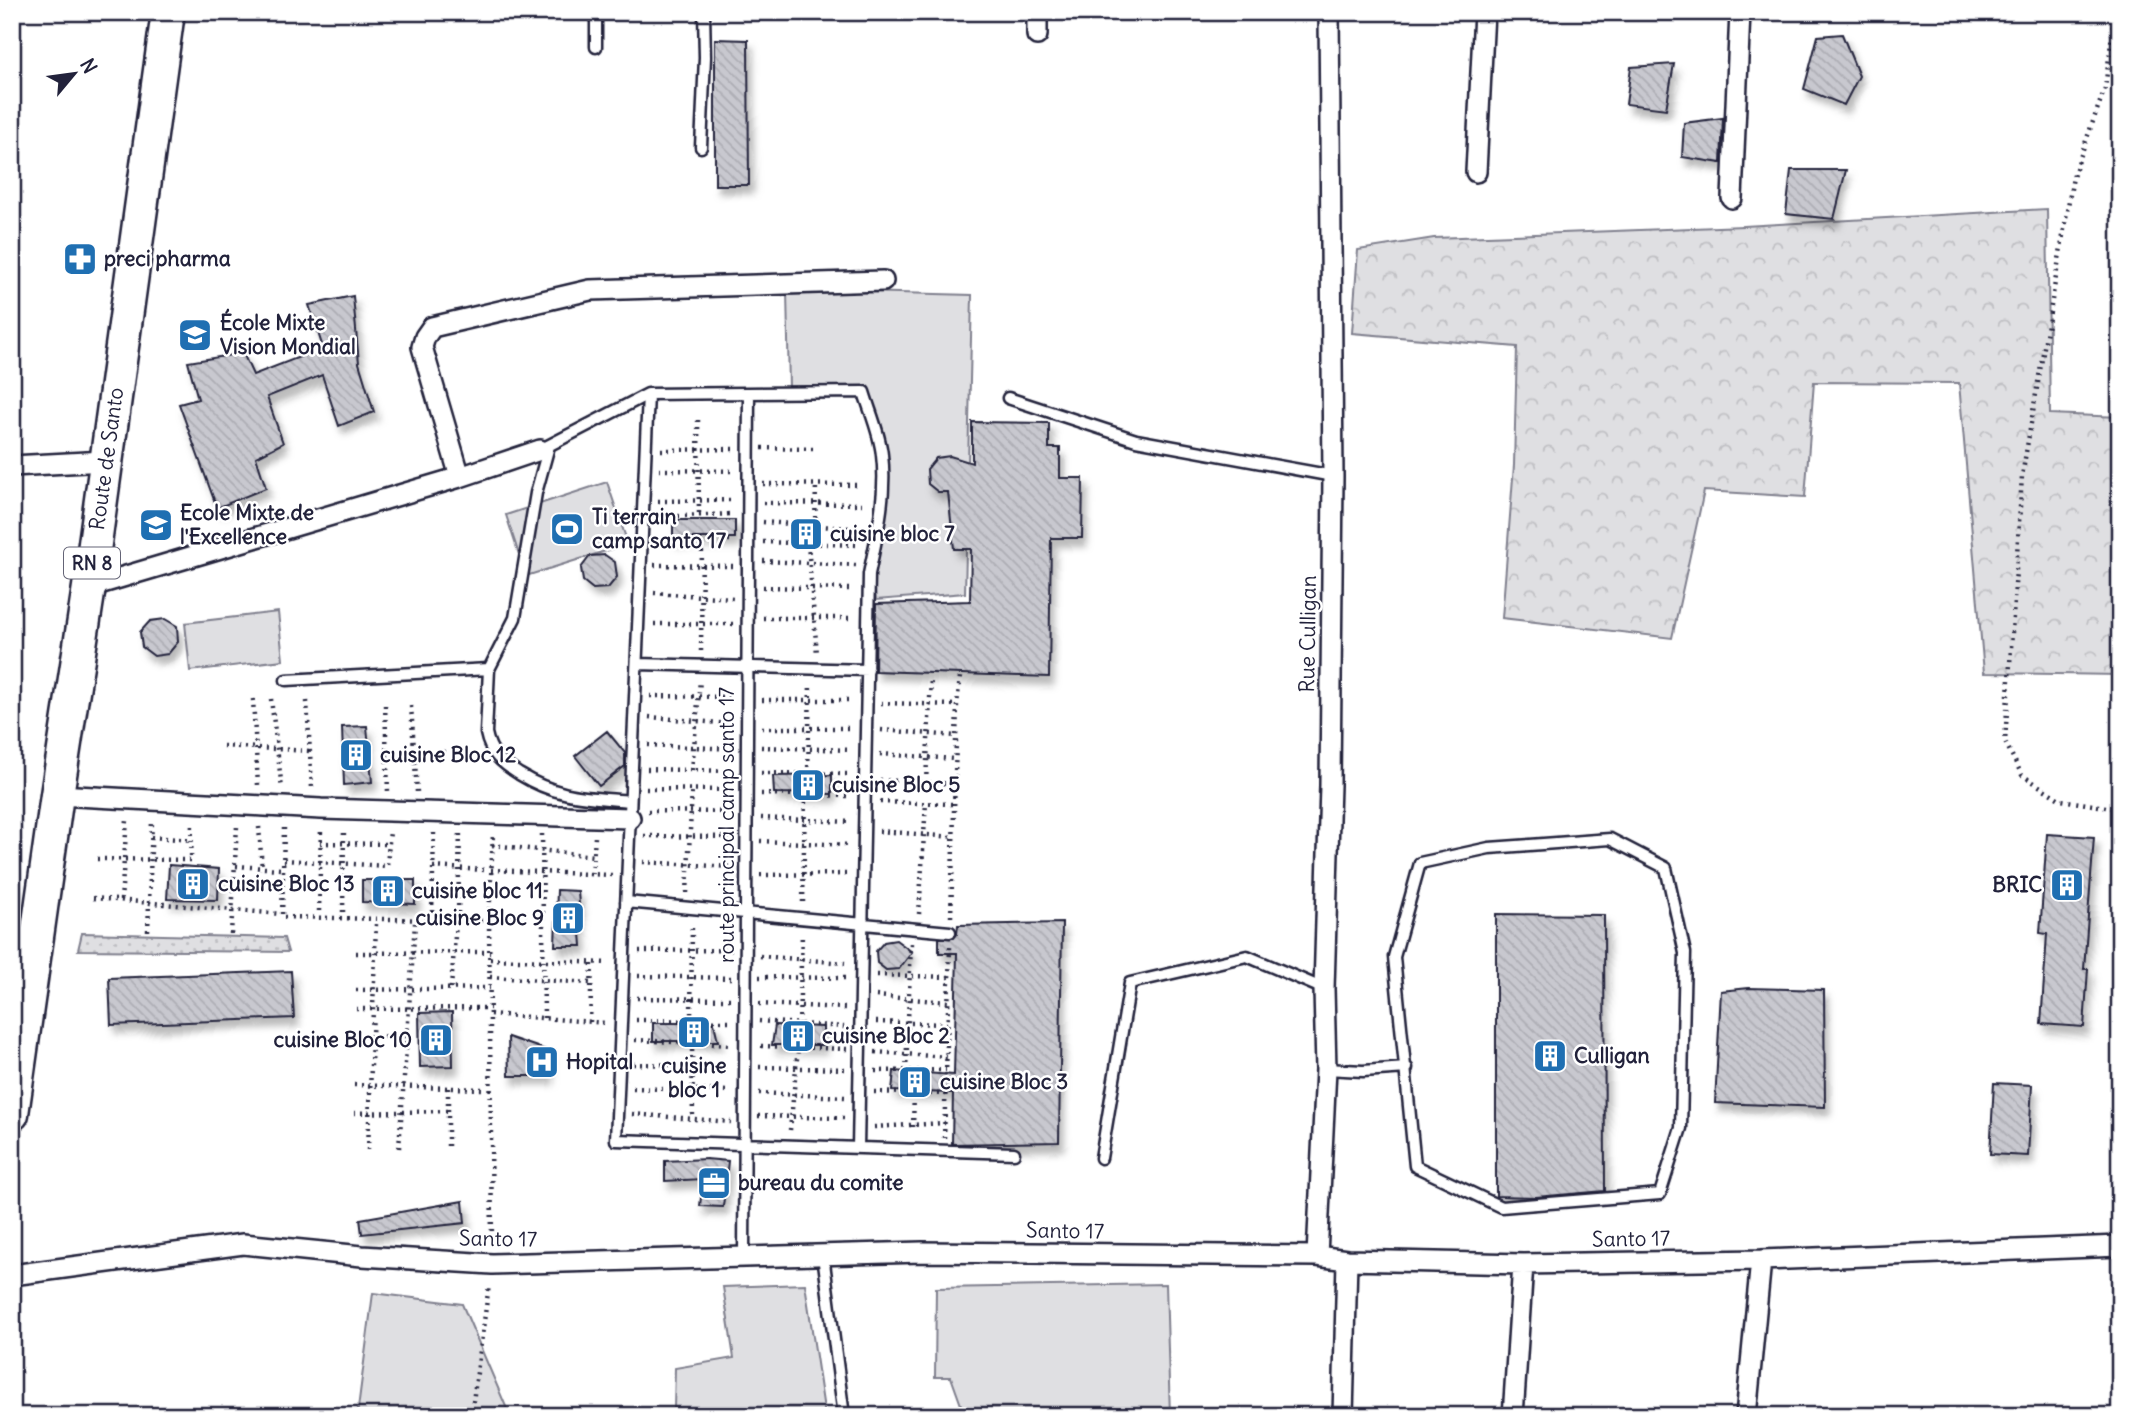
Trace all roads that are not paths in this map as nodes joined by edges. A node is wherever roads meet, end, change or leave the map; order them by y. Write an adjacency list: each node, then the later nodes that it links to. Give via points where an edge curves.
1 (168, 12): 18 (main road, Route de Santo / RN 8)
2 (596, 12): 9 (lane)
3 (704, 12): 10 (lane)
4 (1037, 12): 8 (street)
5 (1329, 12): 20 (street, Rue Culligan)
6 (1484, 12): 11 (street)
7 (1740, 12): 12 (street)
8 (1037, 35)
9 (596, 47)
10 (701, 147)
11 (1476, 172)
12 (1732, 198)
13 (883, 281): 21 (street, via 590,290 432,327 422,347)
14 (749, 393): 15 (lane); 24 (lane, route principal camp santo 17); 26 (lane, via 864,392 882,452 883,477 869,574)
15 (648, 394): 17 (lane); 23 (lane)
16 (1008, 398): 20 (lane, via 1136,440)
17 (545, 448): 21 (street); 25 (lane, via 515,618)
18 (105, 461): 19 (street); 22 (main road, Route de Santo / RN 8)
19 (12, 467)
20 (1333, 476): 34 (street, Rue Culligan)
21 (460, 477): 22 (street)
22 (89, 587): 28 (main road, Route de Santo / RN 8)
23 (638, 664): 24 (lane); 29 (lane)
24 (747, 668): 26 (lane, via 814,674); 31 (lane, route principal camp santo 17)
25 (489, 669): 27 (lane); 29 (lane, via 486,733 498,760 539,786)
26 (868, 670): 32 (lane)
27 (286, 680)
28 (57, 795): 29 (street, via 284,799 345,810); 37 (main road, Route de Santo / RN 8)
29 (630, 816): 30 (lane)
30 (626, 902): 31 (lane); 38 (lane, via 616,1140)
31 (745, 913): 32 (lane); 38 (lane, route principal camp santo 17)
32 (863, 924): 33 (lane, via 915,925); 39 (lane)
33 (950, 932)
34 (1324, 989): 36 (street, Rue Culligan); 41 (lane, via 1247,956 1130,983)
35 (1407, 1068): 35 (lane, via 1415,1166 1501,1208 1660,1194 1681,1128 1685,953 1666,868 1610,839 1489,848 1420,863 1394,957); 36 (lane)
36 (1326, 1069): 44 (street, Rue Culligan)
37 (12, 1114)
38 (744, 1144): 39 (lane); 45 (lane, route principal camp santo 17)
39 (858, 1148): 40 (lane)
40 (1014, 1153)
41 (1101, 1158)
42 (2120, 1246): 47 (street, Santo 17)
43 (823, 1255): 44 (street, Santo 17); 45 (street, Santo 17); 50 (lane)
44 (1317, 1256): 46 (street, Santo 17)
45 (744, 1257): 49 (street, Santo 17, via 492,1264 243,1244)
46 (1347, 1260): 48 (street, Santo 17); 51 (street)
47 (1761, 1260): 48 (street, Santo 17); 53 (street)
48 (1522, 1264): 52 (street)
49 (12, 1275)
50 (844, 1416)
51 (1343, 1416)
52 (1513, 1416)
53 (1746, 1416)

